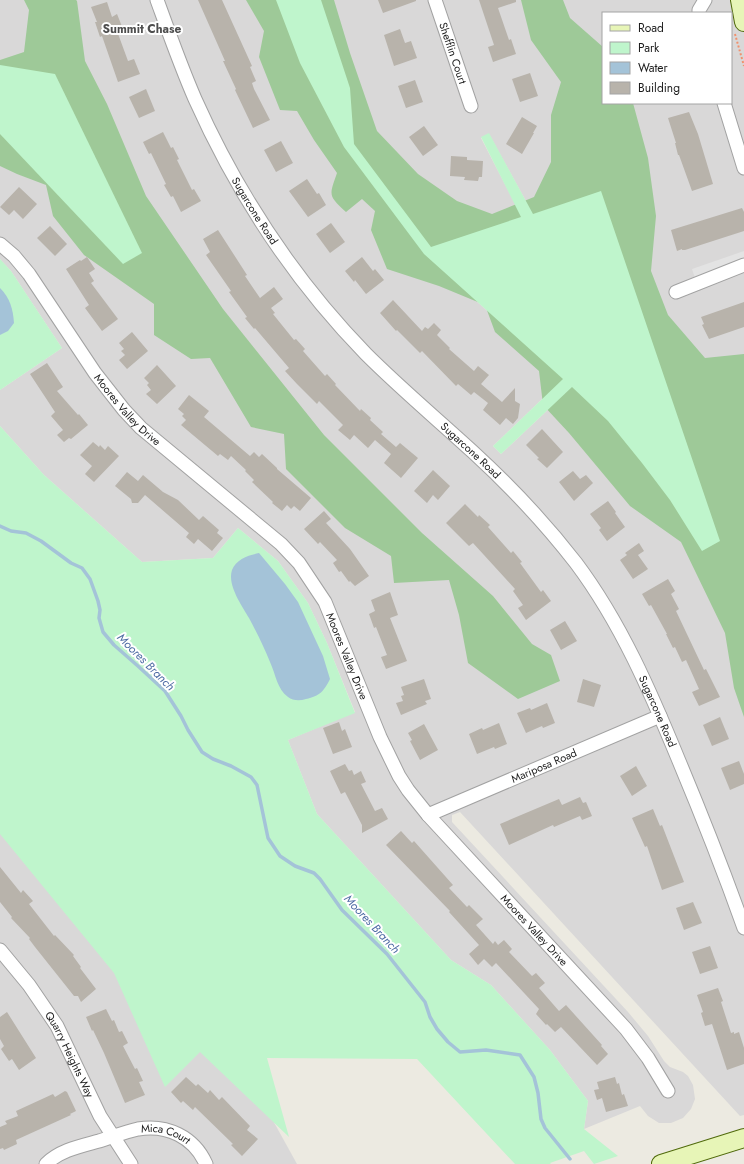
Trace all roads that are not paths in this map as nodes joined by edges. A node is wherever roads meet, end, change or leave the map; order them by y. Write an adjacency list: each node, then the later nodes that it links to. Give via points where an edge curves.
1 (157, 0): 13 (street, Sugarcone Road, via 196,100 223,157 279,249 314,296 366,354 521,498 555,537 578,566 620,633)
2 (435, 0): 8 (street, Shefflin Court)
3 (705, 0): 5 (street)
4 (740, 0): 6 (main road)
5 (699, 12)
6 (744, 22)
7 (724, 104): 9 (street)
8 (471, 106)
9 (744, 168)
10 (0, 244): 14 (street, Moores Valley Drive, via 29,274 95,373 124,410 141,428 281,544 299,563 325,602 390,759)
11 (744, 266): 12 (street)
12 (676, 292)
13 (660, 716): 14 (street, Mariposa Road); 15 (street, Sugarcone Road, via 704,821)
14 (428, 816): 17 (street, Moores Valley Drive, via 626,1029)
15 (744, 928)
16 (0, 950): 18 (street, Quarry Heights Way, via 29,985 57,1026 90,1098)
17 (668, 1091)
18 (113, 1136): 20 (street, Mica Court, via 72,1149); 21 (street, Quarry Heights Way); 22 (street, Mica Court, via 138,1129 169,1130 183,1136 194,1146)
19 (744, 1138): 23 (main road)
20 (46, 1164)
21 (131, 1164)
22 (206, 1164)
23 (661, 1164)

